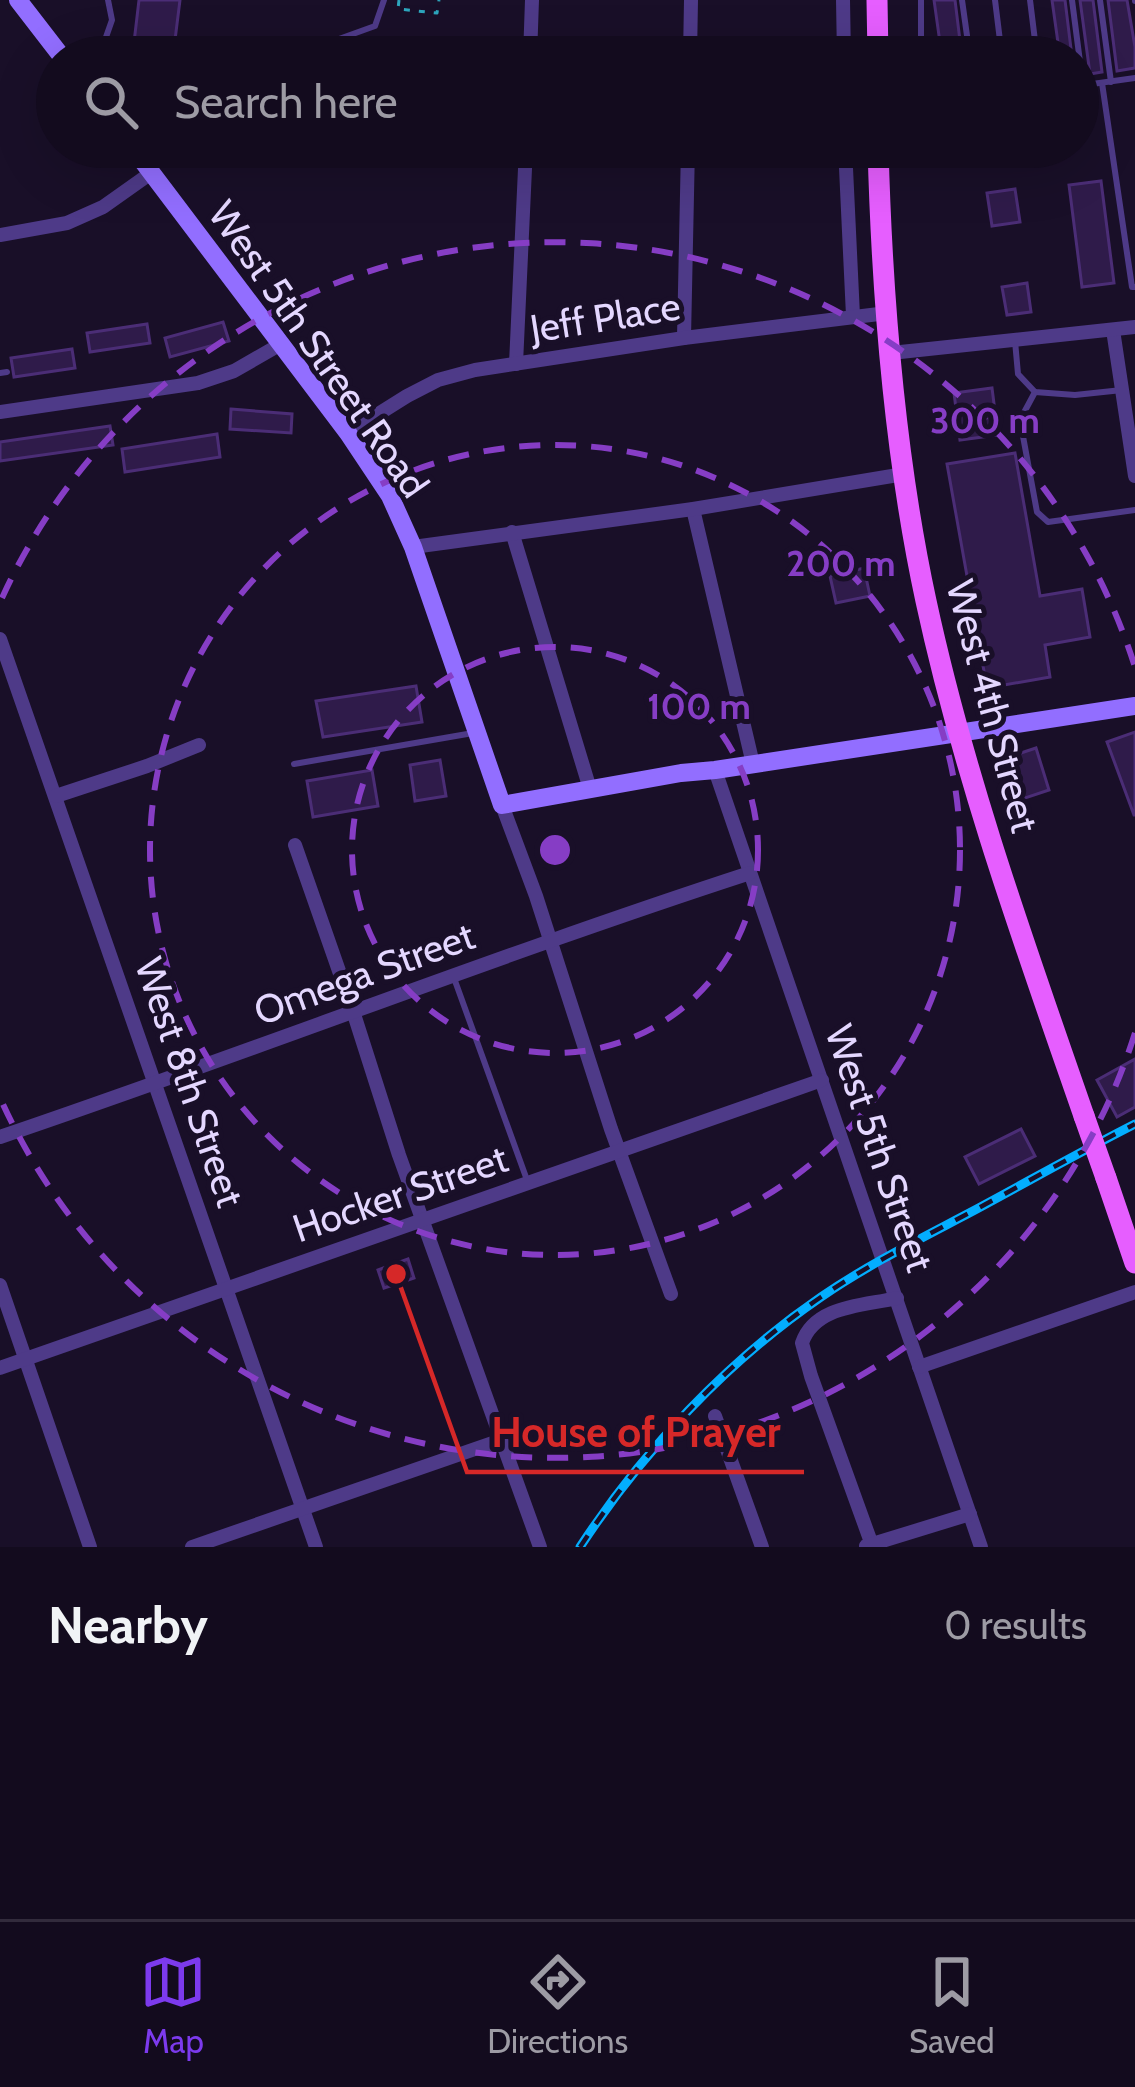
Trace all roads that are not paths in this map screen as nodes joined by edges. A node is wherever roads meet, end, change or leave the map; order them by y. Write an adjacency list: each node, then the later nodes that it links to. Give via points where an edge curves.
1 (18, 0): 14 (street)
2 (108, 0): 15 (lane)
3 (384, 0): 16 (lane, via 375,26)
4 (532, 0): 17 (street)
5 (691, 0): 18 (street)
6 (843, 0): 19 (street)
7 (877, 0): 20 (main road)
8 (921, 0): 21 (lane)
9 (962, 0): 22 (lane)
10 (995, 0): 23 (lane)
11 (1030, 0): 24 (lane)
12 (1072, 0): 25 (lane)
13 (1100, 0): 27 (lane)
14 (46, 36)
15 (106, 36)
16 (347, 36)
17 (531, 36)
18 (690, 36)
19 (844, 36)
20 (878, 36)
21 (921, 36)
22 (967, 36)
23 (999, 36)
24 (1034, 36)
25 (1075, 36)
26 (1135, 78): 27 (lane)
27 (1107, 82): 28 (lane); 36 (lane)
28 (1099, 83)
29 (148, 168): 34 (street, West 5th Street Road)
30 (525, 168): 45 (street)
31 (688, 168): 41 (street)
32 (846, 168): 38 (street)
33 (879, 168): 37 (main road, West 4th Street)
34 (151, 172): 35 (street, via 68,223); 43 (street, West 5th Street Road)
35 (0, 236)
36 (1135, 287)
37 (887, 313): 38 (street, Jeff Place); 44 (main road, West 4th Street)
38 (853, 316): 41 (street, Jeff Place)
39 (1135, 328): 40 (street)
40 (1113, 330): 42 (street); 47 (street)
41 (684, 338): 45 (street, Jeff Place)
42 (1015, 341): 44 (street); 46 (lane, via 1018,374)
43 (281, 344): 48 (street, via 197,383); 49 (street, West 5th Street Road)
44 (891, 353): 50 (main road, West 4th Street)
45 (516, 364): 49 (street, Jeff Place, via 438,380)
46 (1035, 392): 47 (lane); 53 (lane, via 1020,420 1037,512 1048,522)
47 (1127, 395): 51 (street)
48 (0, 412)
49 (348, 433): 55 (street, West 5th Street Road)
50 (904, 474): 52 (street); 59 (main road, West 4th Street)
51 (1135, 476)
52 (693, 508): 54 (street); 62 (street)
53 (1135, 511)
54 (512, 532): 55 (street); 64 (street)
55 (413, 547): 58 (street, West 5th Street Road)
56 (0, 639): 65 (street, West 8th Street)
57 (1135, 706): 59 (street)
58 (477, 733): 61 (lane); 66 (street, West 5th Street Road)
59 (958, 733): 62 (street); 78 (main road, West 4th Street, bridge)
60 (199, 745): 65 (street)
61 (294, 764)
62 (753, 764): 63 (street)
63 (716, 770): 64 (street); 68 (street, West 5th Street)
64 (590, 789): 66 (street)
65 (56, 796): 73 (street, West 8th Street)
66 (502, 805): 69 (street)
67 (295, 844): 71 (street)
68 (750, 873): 69 (street, Omega Street); 72 (street, West 5th Street)
69 (550, 943): 70 (street, Omega Street); 75 (street)
70 (453, 976): 71 (street, Omega Street); 76 (lane)
71 (353, 1011): 73 (street, Omega Street); 77 (street)
72 (822, 1080): 75 (street, Hocker Street); 83 (street, West 5th Street)
73 (156, 1084): 74 (street, Omega Street); 80 (street, West 8th Street)
74 (0, 1137)
75 (620, 1150): 76 (street, Hocker Street); 82 (street)
76 (528, 1183): 77 (street, Hocker Street)
77 (424, 1220): 80 (street, Hocker Street); 88 (street)
78 (1135, 1263)
79 (0, 1285): 84 (street)
80 (227, 1288): 84 (street, Hocker Street); 89 (street, West 8th Street)
81 (1135, 1292): 85 (street)
82 (671, 1294)
83 (897, 1298): 85 (street, West 5th Street); 91 (street, via 831,1313 802,1343)
84 (26, 1359): 86 (street, Hocker Street); 92 (street)
85 (920, 1367): 90 (street, West 5th Street)
86 (0, 1368)
87 (715, 1416): 96 (street)
88 (501, 1439): 89 (street); 95 (street)
89 (303, 1508): 93 (street); 94 (street, West 8th Street)
90 (970, 1514): 91 (street); 97 (street, West 5th Street)
91 (868, 1546)
92 (90, 1547)
93 (192, 1547)
94 (316, 1547)
95 (540, 1547)
96 (762, 1547)
97 (981, 1547)

